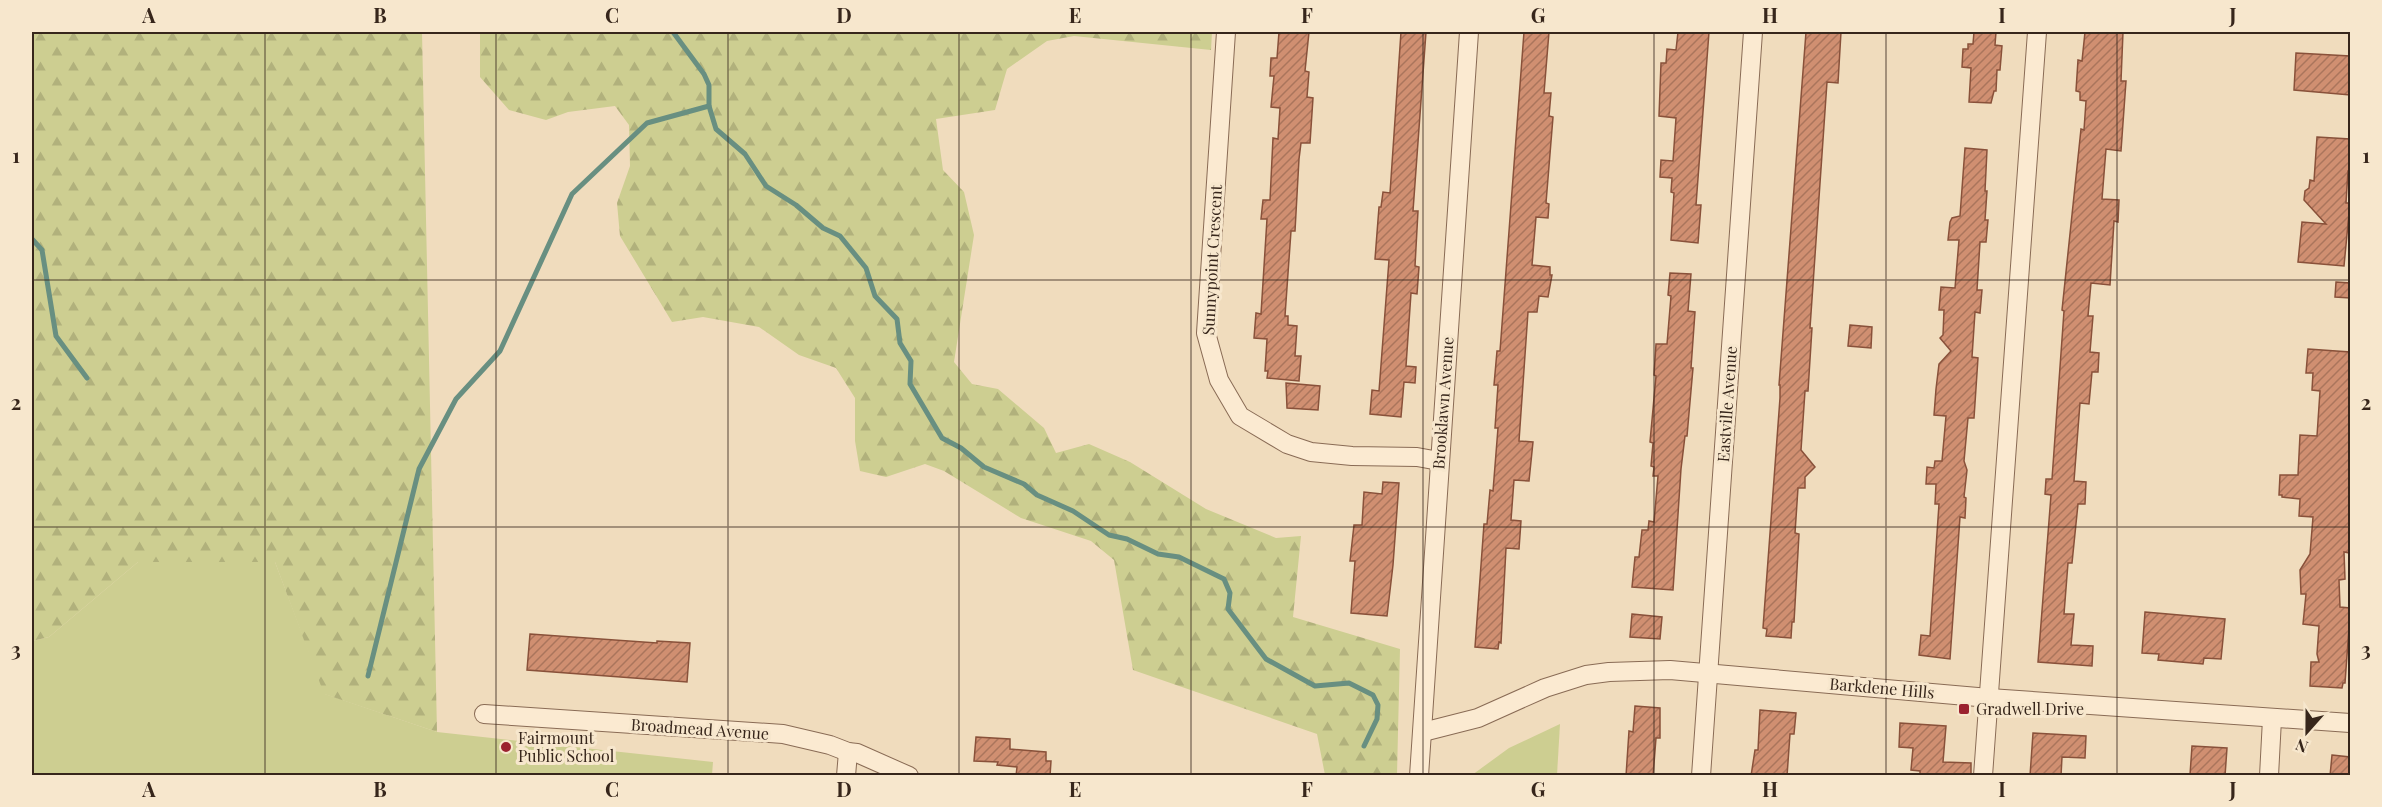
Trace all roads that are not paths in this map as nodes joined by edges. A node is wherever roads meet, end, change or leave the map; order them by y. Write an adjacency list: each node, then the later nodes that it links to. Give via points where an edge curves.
1 (1226, 32): 5 (street, Sunnypoint Crescent, via 1206,333 1219,380 1240,416 1287,444 1311,452)
2 (1469, 32): 5 (street, Brooklawn Avenue)
3 (1753, 32): 6 (street, Eastville Avenue)
4 (2037, 32): 7 (street)
5 (1439, 461): 11 (street, Brooklawn Avenue)
6 (1709, 672): 7 (street, Barkdene Hills); 11 (street, Barkdene Hills, via 1586,675 1545,688 1478,718); 16 (street, Eastville Avenue)
7 (1989, 698): 9 (street, Barkdene Hills); 17 (street)
8 (484, 714): 12 (street, Broadmead Avenue, via 783,735)
9 (2272, 719): 10 (street, Barkdene Hills); 18 (street)
10 (2350, 723)
11 (1423, 732): 15 (street, Brooklawn Avenue)
12 (848, 752): 13 (street); 14 (street, Broadmead Avenue)
13 (846, 776)
14 (909, 776)
15 (1419, 776)
16 (1701, 776)
17 (1983, 776)
18 (2269, 776)

